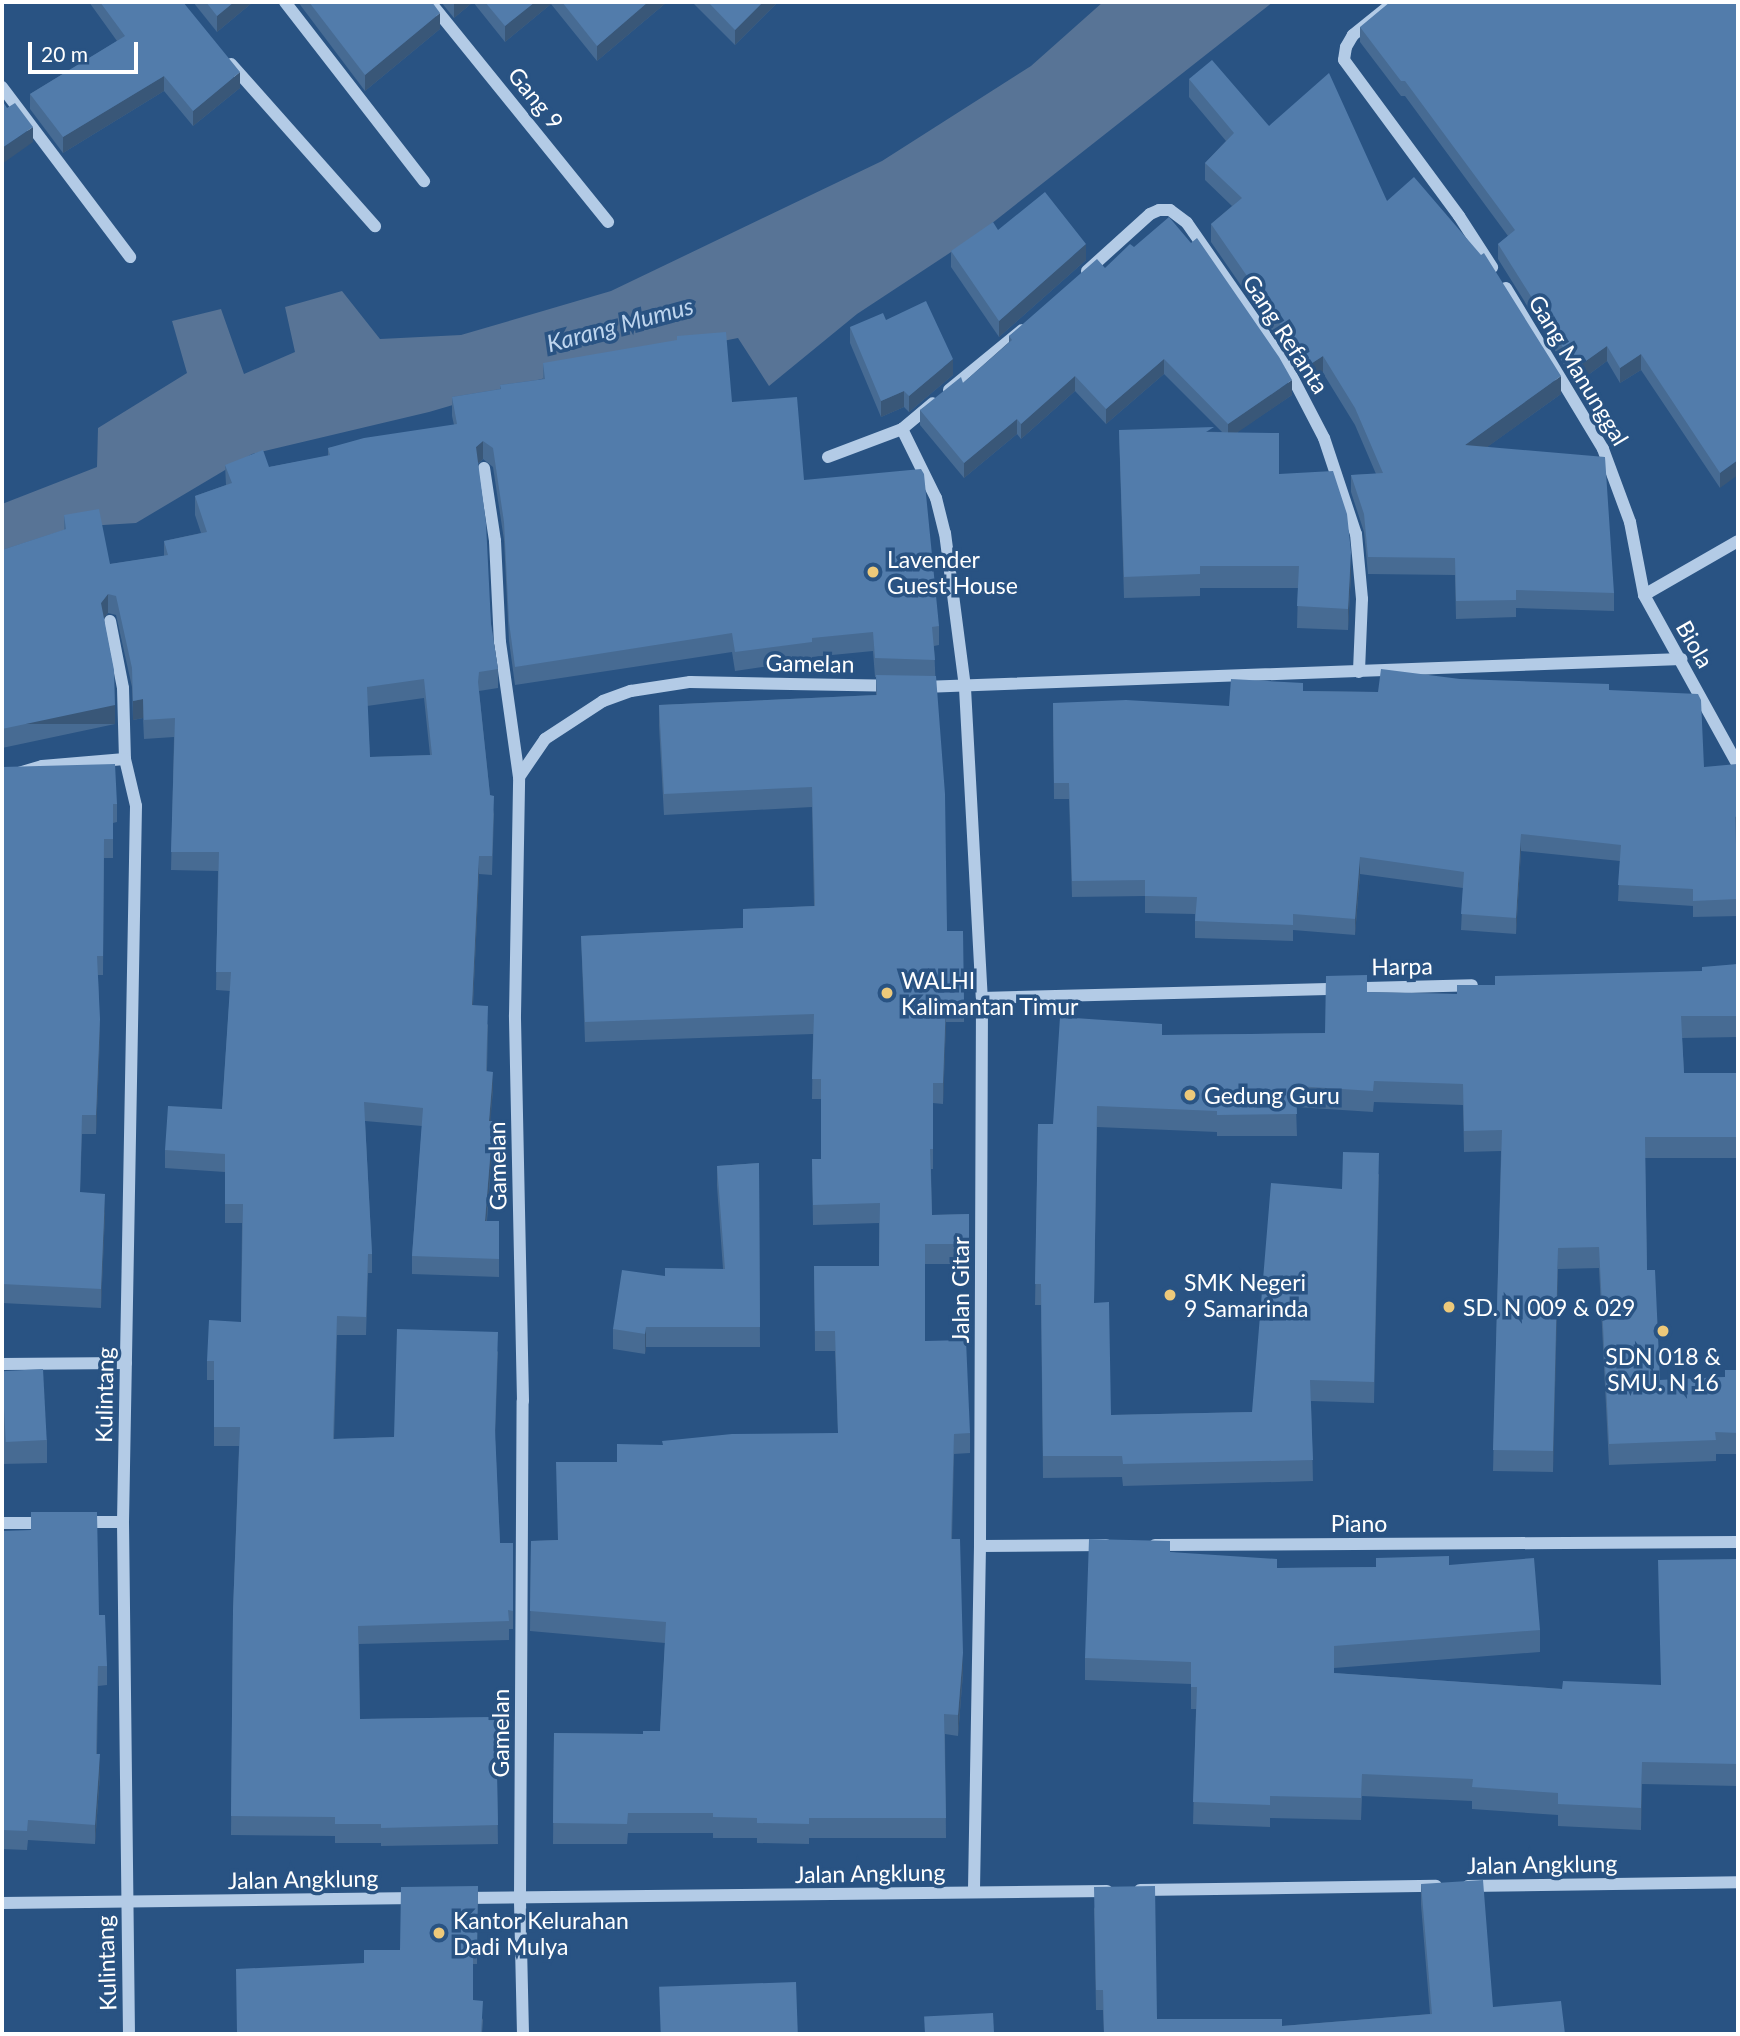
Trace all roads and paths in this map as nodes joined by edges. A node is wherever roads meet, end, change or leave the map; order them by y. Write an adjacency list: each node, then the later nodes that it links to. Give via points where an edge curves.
1 (285, 2): 6 (street)
2 (430, 2): 7 (street, Gang 9)
3 (1394, 2): 16 (street, Gang Manunggal, via 1349,40 1343,55 1346,65 1459,216 1595,433 1630,522)
4 (219, 49): 8 (street)
5 (2, 87): 9 (street)
6 (424, 181)
7 (608, 222)
8 (375, 226)
9 (130, 257)
10 (1080, 278): 20 (street, Gang Refanta, via 1128,230 1159,210 1170,210 1187,223 1287,367 1324,438 1356,534 1362,599)
11 (1029, 323): 12 (street)
12 (902, 429): 13 (street); 21 (street, Jalan Gitar, via 942,517)
13 (828, 457)
14 (484, 468): 24 (street, via 495,541 500,642)
15 (1738, 541): 16 (street)
16 (1644, 596): 17 (street, Gang Manunggal)
17 (1656, 618): 19 (street, Biola)
18 (110, 621): 22 (street, Kulintang, via 123,688)
19 (1681, 659): 20 (street, Gamelan); 23 (street, Biola)
20 (1359, 672): 21 (street, Gamelan)
21 (965, 688): 24 (street, Gamelan, via 690,682 631,691 603,701 545,739); 27 (street, Jalan Gitar)
22 (125, 759): 25 (street, via 42,766); 28 (street, Kulintang, via 136,806)
23 (1738, 765)
24 (519, 777): 40 (street, Gamelan, via 515,1015 523,1401)
25 (2, 778)
26 (1491, 985): 27 (street, Harpa)
27 (982, 998): 35 (street, Jalan Gitar)
28 (126, 1363): 29 (street); 30 (street, Kulintang)
29 (2, 1364)
30 (123, 1522): 31 (street); 43 (street, Kulintang)
31 (2, 1523)
32 (1738, 1542): 34 (street, Piano)
33 (1122, 1545): 35 (street)
34 (1136, 1545)
35 (980, 1546): 39 (street, Jalan Gitar)
36 (1738, 1882): 38 (street, Jalan Angklung)
37 (1446, 1886): 39 (street, Jalan Angklung)
38 (1460, 1886)
39 (974, 1892): 40 (street, Jalan Angklung)
40 (520, 1897): 42 (street, Jalan Angklung); 46 (street, Gamelan)
41 (438, 1898): 43 (street, Jalan Angklung)
42 (452, 1898)
43 (125, 1902): 44 (street, Jalan Angklung); 45 (street, Kulintang)
44 (2, 1903)
45 (129, 2034)
46 (523, 2034)

